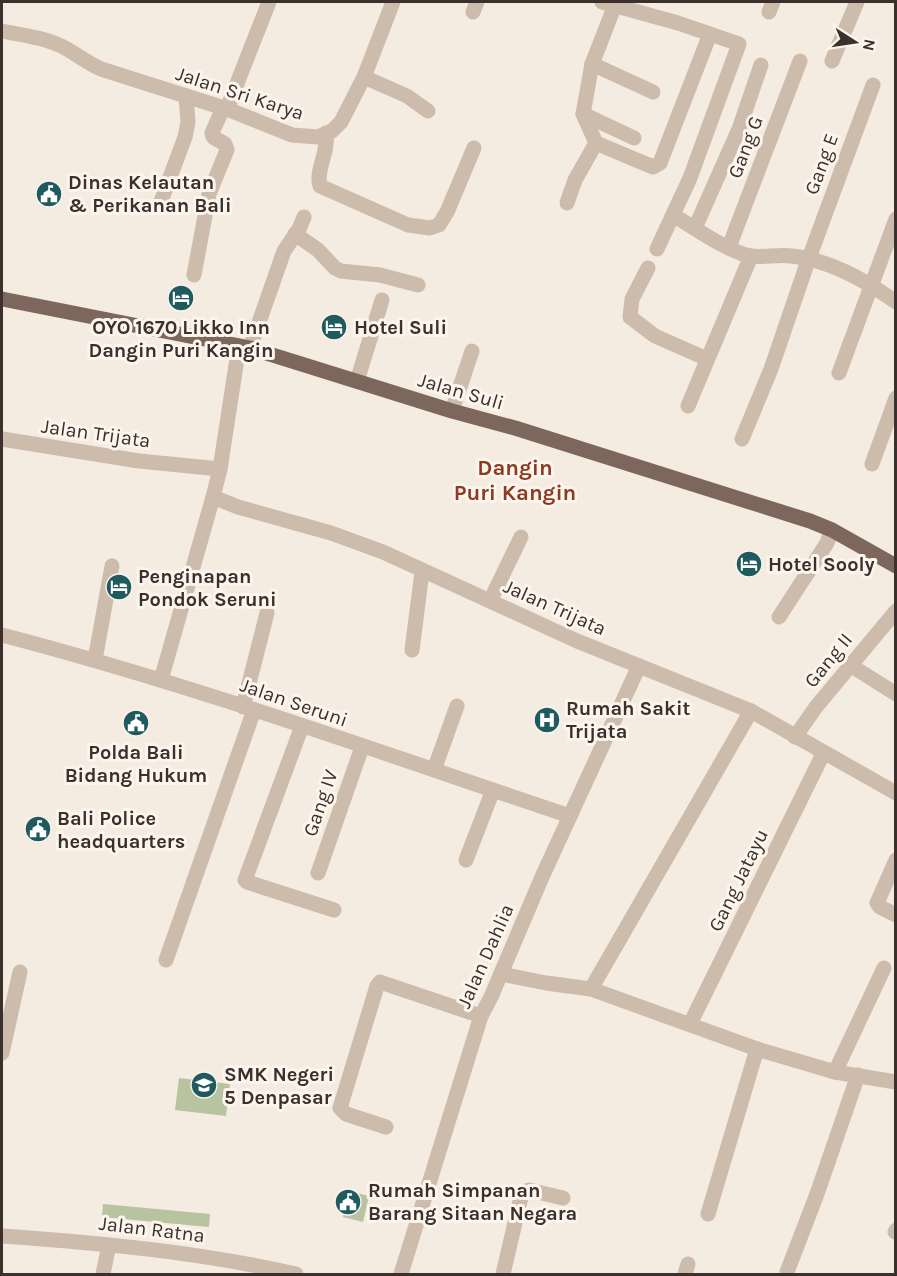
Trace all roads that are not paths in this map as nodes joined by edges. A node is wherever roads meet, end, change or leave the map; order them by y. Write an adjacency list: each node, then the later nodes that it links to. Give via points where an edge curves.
1 (269, 2): 16 (street)
2 (393, 2): 12 (street, Jalan Sri Karya)
3 (857, 2): 9 (street)
4 (608, 3): 5 (street); 10 (street)
5 (641, 6): 7 (street)
6 (2, 31): 15 (street, Jalan Sri Karya, via 48,41 101,69)
7 (710, 34): 21 (street, via 658,166); 25 (street, via 739,44 698,159)
8 (800, 61): 30 (street, Gang G)
9 (832, 61)
10 (592, 64): 14 (street); 18 (street)
11 (761, 65): 28 (street, via 739,129)
12 (364, 77): 17 (street, via 407,96); 19 (street, Jalan Sri Karya, via 341,122)
13 (873, 85): 33 (street, Gang E)
14 (653, 92)
15 (186, 96): 16 (street, Jalan Sri Karya); 24 (street, via 185,137)
16 (225, 108): 19 (street, Jalan Sri Karya, via 292,135 318,137); 35 (street, via 212,133 227,150 209,194)
17 (428, 111)
18 (583, 114): 20 (street); 21 (street)
19 (326, 133): 22 (street, via 328,145 317,179 320,186 408,225 430,228 439,225 447,212)
20 (634, 138)
21 (596, 144): 23 (street)
22 (474, 148)
23 (567, 203)
24 (160, 204)
25 (673, 215): 28 (street); 31 (street)
26 (304, 217): 29 (street)
27 (896, 219): 36 (street)
28 (695, 228): 30 (street)
29 (295, 234): 37 (street, via 341,271 380,275); 41 (street, via 284,251)
30 (729, 247): 32 (street)
31 (657, 249)
32 (751, 256): 33 (street); 43 (street)
33 (809, 258): 36 (street); 50 (street, Gang E)
34 (648, 268): 43 (street, via 632,298 630,317 655,336)
35 (194, 275)
36 (870, 283): 40 (street); 44 (street)
37 (418, 285)
38 (2, 299): 41 (main road, Jalan Suli)
39 (382, 300): 45 (street)
40 (896, 302)
41 (244, 347): 45 (main road, Jalan Suli); 52 (street)
42 (472, 351): 48 (street)
43 (707, 359): 47 (street)
44 (839, 373)
45 (357, 381): 48 (main road, Jalan Suli)
46 (896, 398): 51 (street)
47 (688, 405)
48 (452, 411): 54 (main road, Jalan Suli)
49 (2, 439): 52 (street, Jalan Trijata, via 139,461)
50 (742, 439)
51 (873, 464)
52 (219, 469): 53 (street)
53 (213, 497): 58 (street, Jalan Trijata, via 331,533 383,552); 68 (street)
54 (832, 530): 57 (main road, Jalan Suli); 62 (street)
55 (521, 537): 59 (street)
56 (112, 566): 65 (street)
57 (896, 566)
58 (422, 572): 59 (street, Jalan Trijata); 64 (street)
59 (490, 601): 67 (street, Jalan Trijata)
60 (896, 611): 66 (street, Gang II)
61 (267, 613): 71 (street)
62 (779, 617)
63 (2, 635): 65 (street, Jalan Seruni)
64 (412, 650)
65 (95, 660): 68 (street, Jalan Seruni)
66 (850, 665): 69 (street); 74 (street, Gang II)
67 (639, 666): 72 (street, Jalan Trijata); 80 (street, Jalan Dahlia)
68 (161, 680): 71 (street, Jalan Seruni)
69 (896, 694)
70 (457, 706): 77 (street)
71 (249, 708): 73 (street, Jalan Seruni); 86 (street)
72 (751, 711): 74 (street, Jalan Trijata); 90 (street)
73 (302, 726): 75 (street, Jalan Seruni); 84 (street, via 245,880)
74 (795, 737): 76 (street, Jalan Trijata)
75 (362, 747): 77 (street, Jalan Seruni); 83 (street, Gang IV)
76 (823, 754): 79 (street, Jalan Trijata); 92 (street, Gang Jatayu)
77 (434, 770): 78 (street, Jalan Seruni)
78 (493, 790): 80 (street, Jalan Seruni); 81 (street)
79 (896, 793)
80 (570, 816): 89 (street, Jalan Dahlia)
81 (466, 860)
82 (896, 860): 85 (street, via 878,903)
83 (318, 873)
84 (334, 910)
85 (896, 915)
86 (166, 960)
87 (884, 968): 96 (street)
88 (20, 972): 93 (street)
89 (501, 974): 90 (street); 91 (street, Jalan Dahlia)
90 (591, 989): 92 (street)
91 (481, 1017): 99 (street, via 380,982 340,1108 346,1114); 107 (street, Jalan Dahlia)
92 (690, 1024): 94 (street)
93 (4, 1025): 95 (street)
94 (757, 1049): 96 (street); 101 (street)
95 (2, 1053)
96 (835, 1072): 97 (street)
97 (858, 1075): 98 (street); 104 (street)
98 (896, 1082)
99 (386, 1127)
100 (563, 1198): 108 (street, via 528,1190 522,1193)
101 (708, 1214)
102 (2, 1236): 103 (street, Jalan Ratna)
103 (109, 1245): 105 (street); 106 (street, Jalan Ratna, via 219,1258)
104 (787, 1272)
105 (103, 1275)
106 (296, 1275)
107 (401, 1275)
108 (503, 1275)

